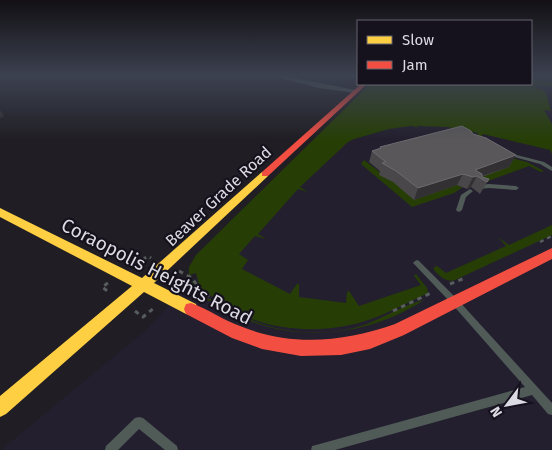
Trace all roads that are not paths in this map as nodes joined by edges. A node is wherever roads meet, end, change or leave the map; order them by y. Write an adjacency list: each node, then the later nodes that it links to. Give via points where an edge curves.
1 (349, 97): 11 (main road, Beaver Grade Road)
2 (500, 152): 3 (lane)
3 (552, 170)
4 (480, 187): 5 (lane)
5 (516, 188)
6 (470, 191): 7 (lane, via 463,196)
7 (459, 210)
8 (0, 212): 11 (main road, Coraopolis Heights Road)
9 (552, 253): 12 (main road, Coraopolis Heights Road)
10 (417, 263): 12 (lane)
11 (144, 285): 12 (main road, Coraopolis Heights Road, via 237,333 302,348 362,343 403,328); 14 (main road, Beaver Grade Road)
12 (456, 302): 13 (lane)
13 (533, 390): 15 (lane); 18 (lane)
14 (0, 408)
15 (552, 410)
16 (110, 450): 17 (lane, via 139,422)
17 (173, 450)
18 (316, 450)

